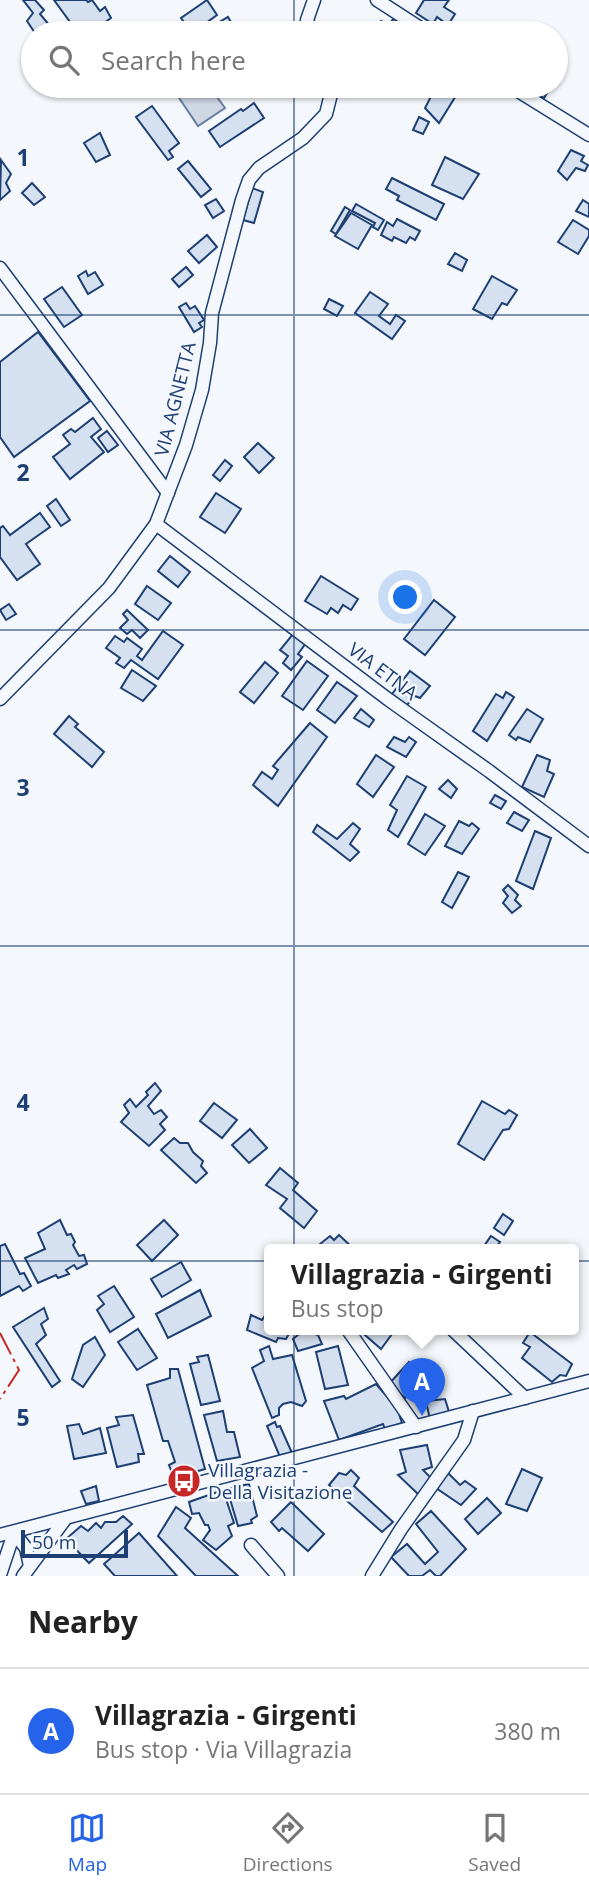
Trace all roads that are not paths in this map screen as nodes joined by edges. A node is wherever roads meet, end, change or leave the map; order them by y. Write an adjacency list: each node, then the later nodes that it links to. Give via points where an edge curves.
1 (314, 0): 3 (street)
2 (377, 0): 4 (street)
3 (307, 21)
4 (409, 21)
5 (331, 98): 9 (street, VIA AGNETTA, via 327,114 303,138 249,180 212,313 202,390)
6 (529, 98): 7 (street)
7 (589, 135)
8 (0, 268): 9 (street)
9 (168, 493): 10 (street, VIA AGNETTA)
10 (156, 524): 11 (street, VIA AGNETTA, via 109,588); 12 (street, VIA ETNA)
11 (0, 699)
12 (589, 846)
13 (352, 1335): 18 (street)
14 (458, 1335): 16 (street)
15 (589, 1381): 16 (street)
16 (525, 1398): 17 (street)
17 (472, 1411): 18 (street); 26 (street, via 464,1440)
18 (416, 1427): 19 (street)
19 (66, 1518): 20 (street); 23 (street)
20 (14, 1532): 21 (street); 23 (street, via 26,1548); 24 (street)
21 (0, 1535)
22 (251, 1545): 25 (street)
23 (26, 1571)
24 (0, 1575)
25 (278, 1576)
26 (372, 1576)

